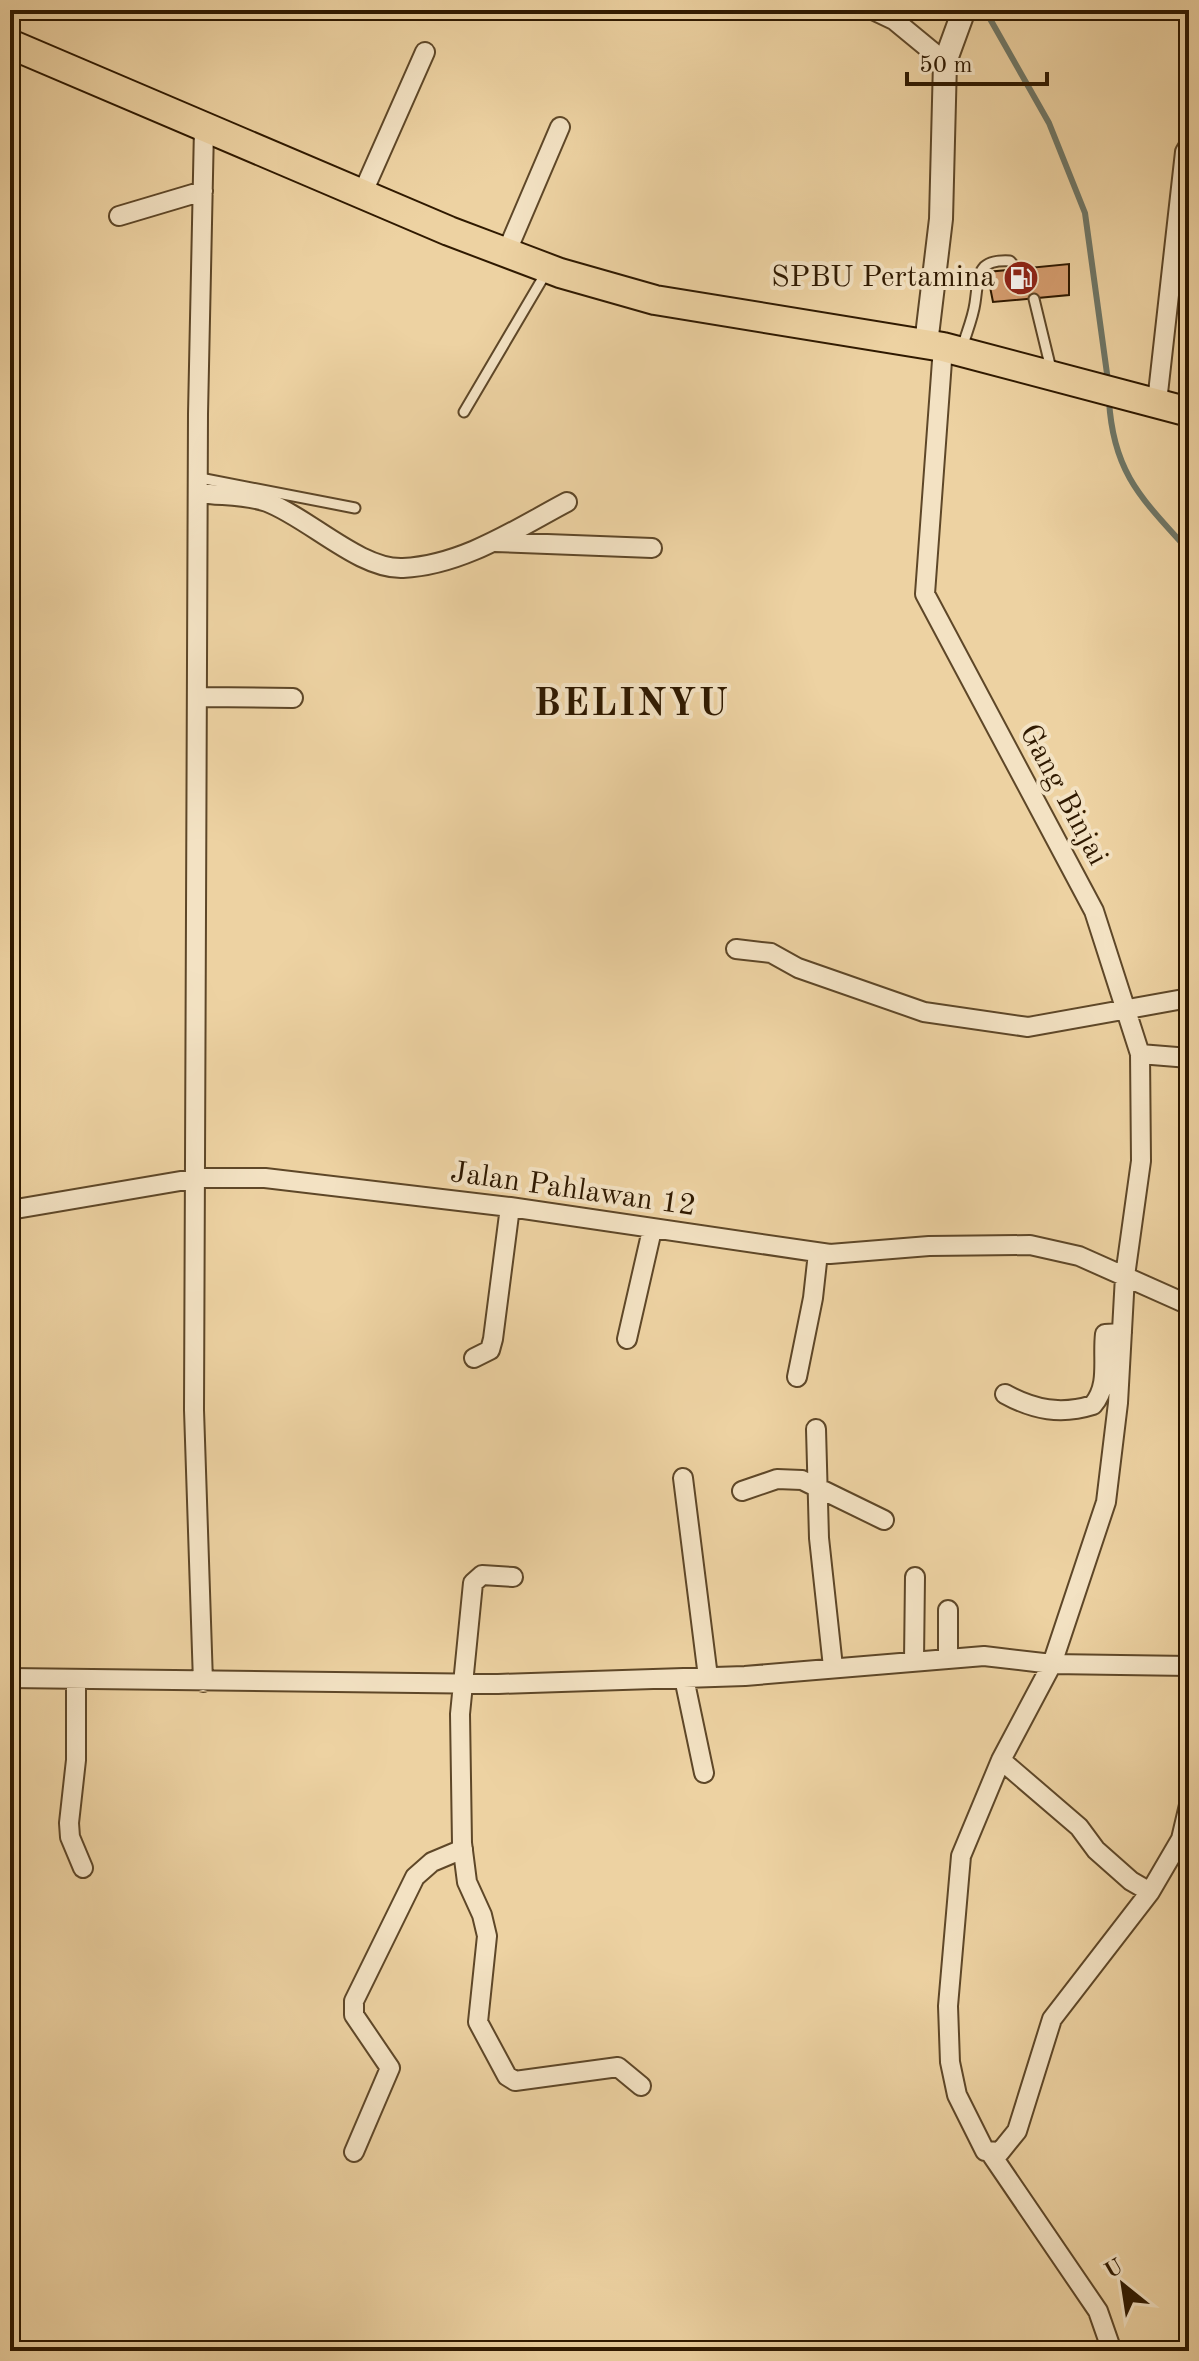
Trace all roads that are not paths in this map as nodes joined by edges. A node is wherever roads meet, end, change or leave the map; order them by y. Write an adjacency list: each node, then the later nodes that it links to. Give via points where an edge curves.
1 (873, 10): 3 (street)
2 (964, 10): 6 (street)
3 (893, 15): 6 (street)
4 (10, 44): 8 (highway)
5 (425, 52): 11 (street)
6 (945, 62): 17 (street)
7 (560, 127): 13 (street)
8 (204, 128): 10 (street); 11 (highway)
9 (1189, 145): 19 (street)
10 (203, 191): 12 (street); 22 (street)
11 (363, 192): 13 (highway)
12 (119, 216)
13 (507, 251): 14 (highway)
14 (549, 268): 17 (highway, via 655,300); 20 (lane)
15 (1017, 269): 17 (lane, via 1010,261 997,260 982,268 975,305)
16 (1034, 299): 18 (lane)
17 (943, 348): 18 (highway); 31 (street, Gang Binjai, via 925,594 1094,911)
18 (1052, 374): 19 (highway)
19 (1157, 402): 21 (highway)
20 (464, 412)
21 (1189, 412)
22 (200, 486): 24 (lane); 25 (street, via 265,501 352,554 403,568 473,552); 27 (street)
23 (567, 502): 25 (street)
24 (355, 508)
25 (493, 542): 26 (street)
26 (652, 548)
27 (200, 697): 28 (street); 34 (street)
28 (293, 698)
29 (736, 949): 31 (street, via 771,953 798,968 924,1012 1028,1027)
30 (1189, 998): 31 (street)
31 (1124, 1008): 32 (street, Gang Binjai)
32 (1140, 1054): 33 (street); 39 (street, Gang Binjai, via 1141,1161)
33 (1189, 1058)
34 (198, 1178): 35 (street, Jalan Pahlawan 12, via 265,1178); 36 (street, Jalan Pahlawan 12); 63 (street, via 194,1410)
35 (510, 1207): 37 (street, Jalan Pahlawan 12); 43 (street, via 493,1339 490,1350)
36 (10, 1210)
37 (652, 1230): 38 (street, Jalan Pahlawan 12); 42 (street)
38 (818, 1253): 39 (street, Jalan Pahlawan 12, via 1030,1245 1079,1256); 44 (street)
39 (1125, 1276): 40 (street, Jalan Pahlawan 12); 41 (street, Gang Binjai)
40 (1189, 1305)
41 (1122, 1333): 45 (street, via 1105,1334 1105,1378 1093,1405 1046,1411); 56 (street, Gang Binjai, via 1106,1502)
42 (627, 1339)
43 (474, 1358)
44 (797, 1377)
45 (1005, 1394)
46 (816, 1429): 48 (street)
47 (683, 1478): 59 (street)
48 (818, 1488): 49 (street, via 790,1478); 50 (street); 58 (street)
49 (742, 1491)
50 (884, 1520)
51 (513, 1577): 64 (street, via 482,1575 473,1583)
52 (915, 1577): 55 (street)
53 (948, 1610): 54 (street)
54 (948, 1657): 55 (street); 56 (street)
55 (914, 1660): 58 (street)
56 (1052, 1664): 57 (street); 65 (street, Gang Binjai)
57 (1189, 1666)
58 (833, 1667): 59 (street)
59 (708, 1677): 61 (street)
60 (10, 1678): 62 (street)
61 (684, 1678): 64 (street); 66 (street)
62 (76, 1681): 63 (street); 69 (street, via 69,1823)
63 (203, 1682): 64 (street)
64 (464, 1683): 68 (street)
65 (1001, 1760): 70 (street, via 1079,1827 1096,1850); 73 (street, Gang Binjai, via 961,1856 948,2006 957,2095)
66 (704, 1773)
67 (1189, 1805): 70 (street, via 1181,1839)
68 (463, 1849): 71 (street, via 467,1882 487,1936 478,2022 507,2076 523,2082 618,2067); 72 (street, via 432,1862 415,1877 354,2001 354,2015 390,2068)
69 (83, 1868)
70 (1150, 1892): 73 (street, via 1052,2019 1017,2131 1000,2152)
71 (641, 2086)
72 (354, 2152)
73 (991, 2154): 74 (street, Gang Binjai, via 1098,2311)
74 (1112, 2351)

